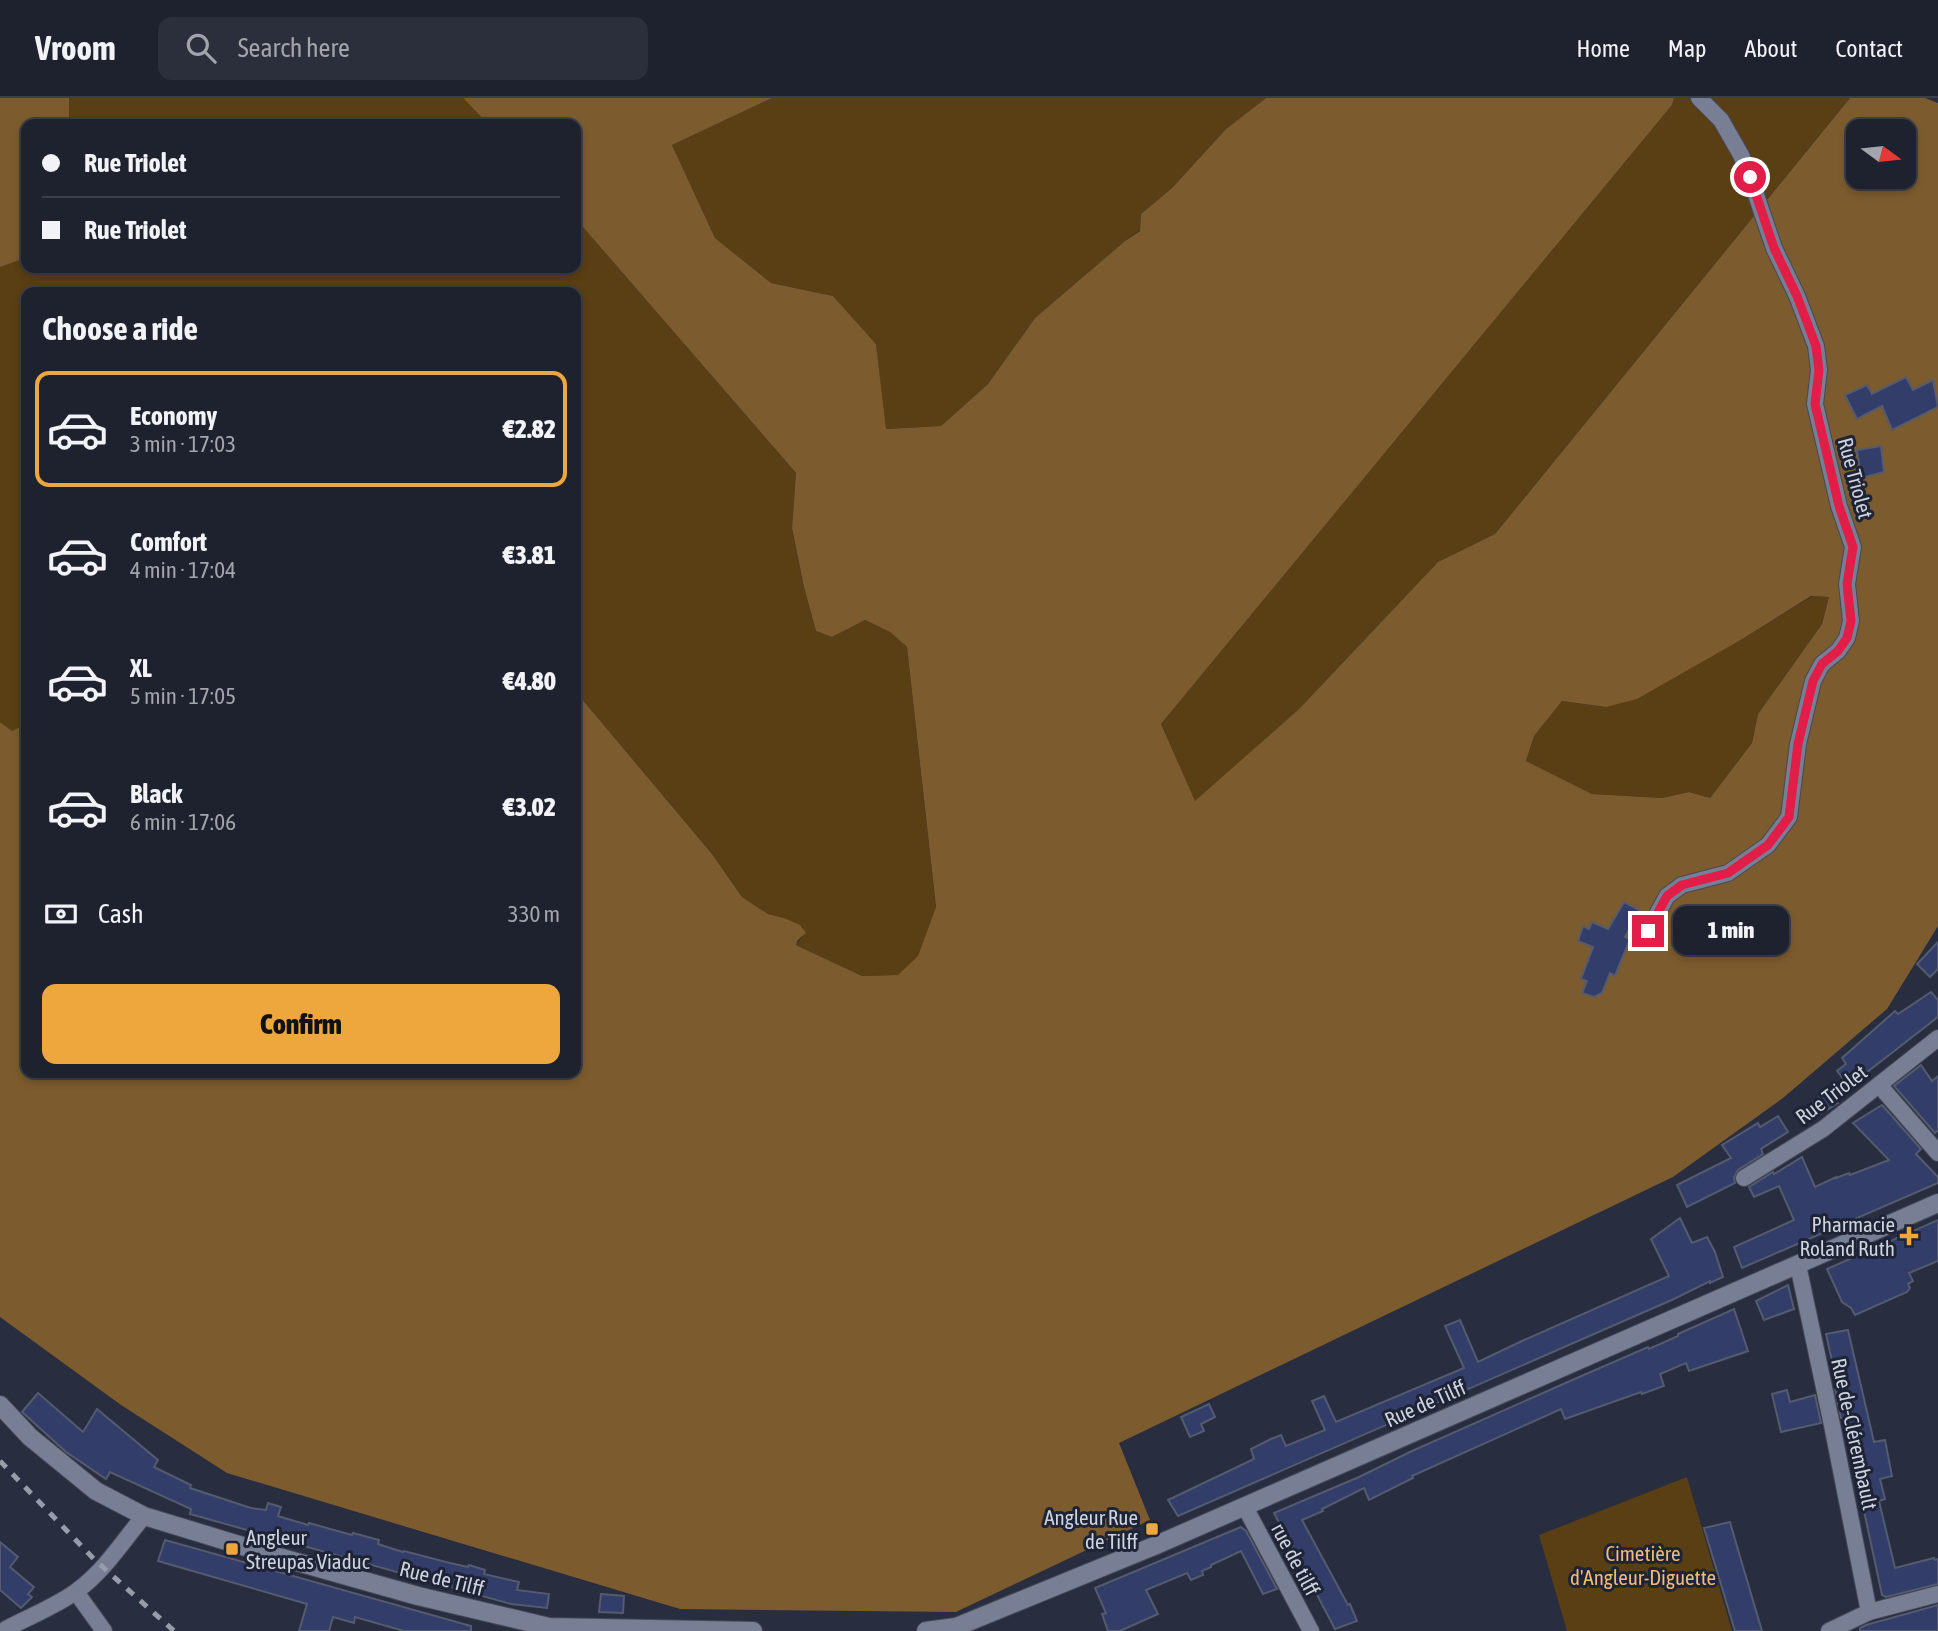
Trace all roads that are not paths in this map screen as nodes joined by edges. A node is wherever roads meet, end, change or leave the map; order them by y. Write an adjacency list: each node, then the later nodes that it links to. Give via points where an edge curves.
1 (1699, 98): 2 (street, Rue Triolet, via 1721,120 1741,155 1816,346 1815,404 1853,547 1847,584 1851,621 1847,638 1813,681 1798,744 1789,817 1768,845 1728,873 1682,885 1667,896)
2 (1648, 931)
3 (1938, 1038): 4 (street, Rue Triolet)
4 (1879, 1085): 5 (street); 6 (street, Rue Triolet, via 1823,1129)
5 (1938, 1153)
6 (1744, 1178)
7 (1938, 1203): 8 (main road, Rue de Tilff)
8 (1798, 1265): 10 (main road, Rue de Tilff); 14 (street, Rue de-Clérembault)
9 (0, 1405): 11 (main road, Rue de Tilff, via 30,1437 96,1491)
10 (1245, 1507): 18 (main road, Rue de Tilff, via 956,1627); 19 (street, rue de tilff)
11 (144, 1516): 12 (street); 17 (main road, Rue de Tilff, via 418,1596 549,1627)
12 (76, 1592): 15 (street); 16 (street)
13 (1938, 1594): 14 (street)
14 (1869, 1612): 20 (street)
15 (4, 1628)
16 (104, 1631)
17 (753, 1631)
18 (926, 1631)
19 (1311, 1631)
20 (1829, 1631)

